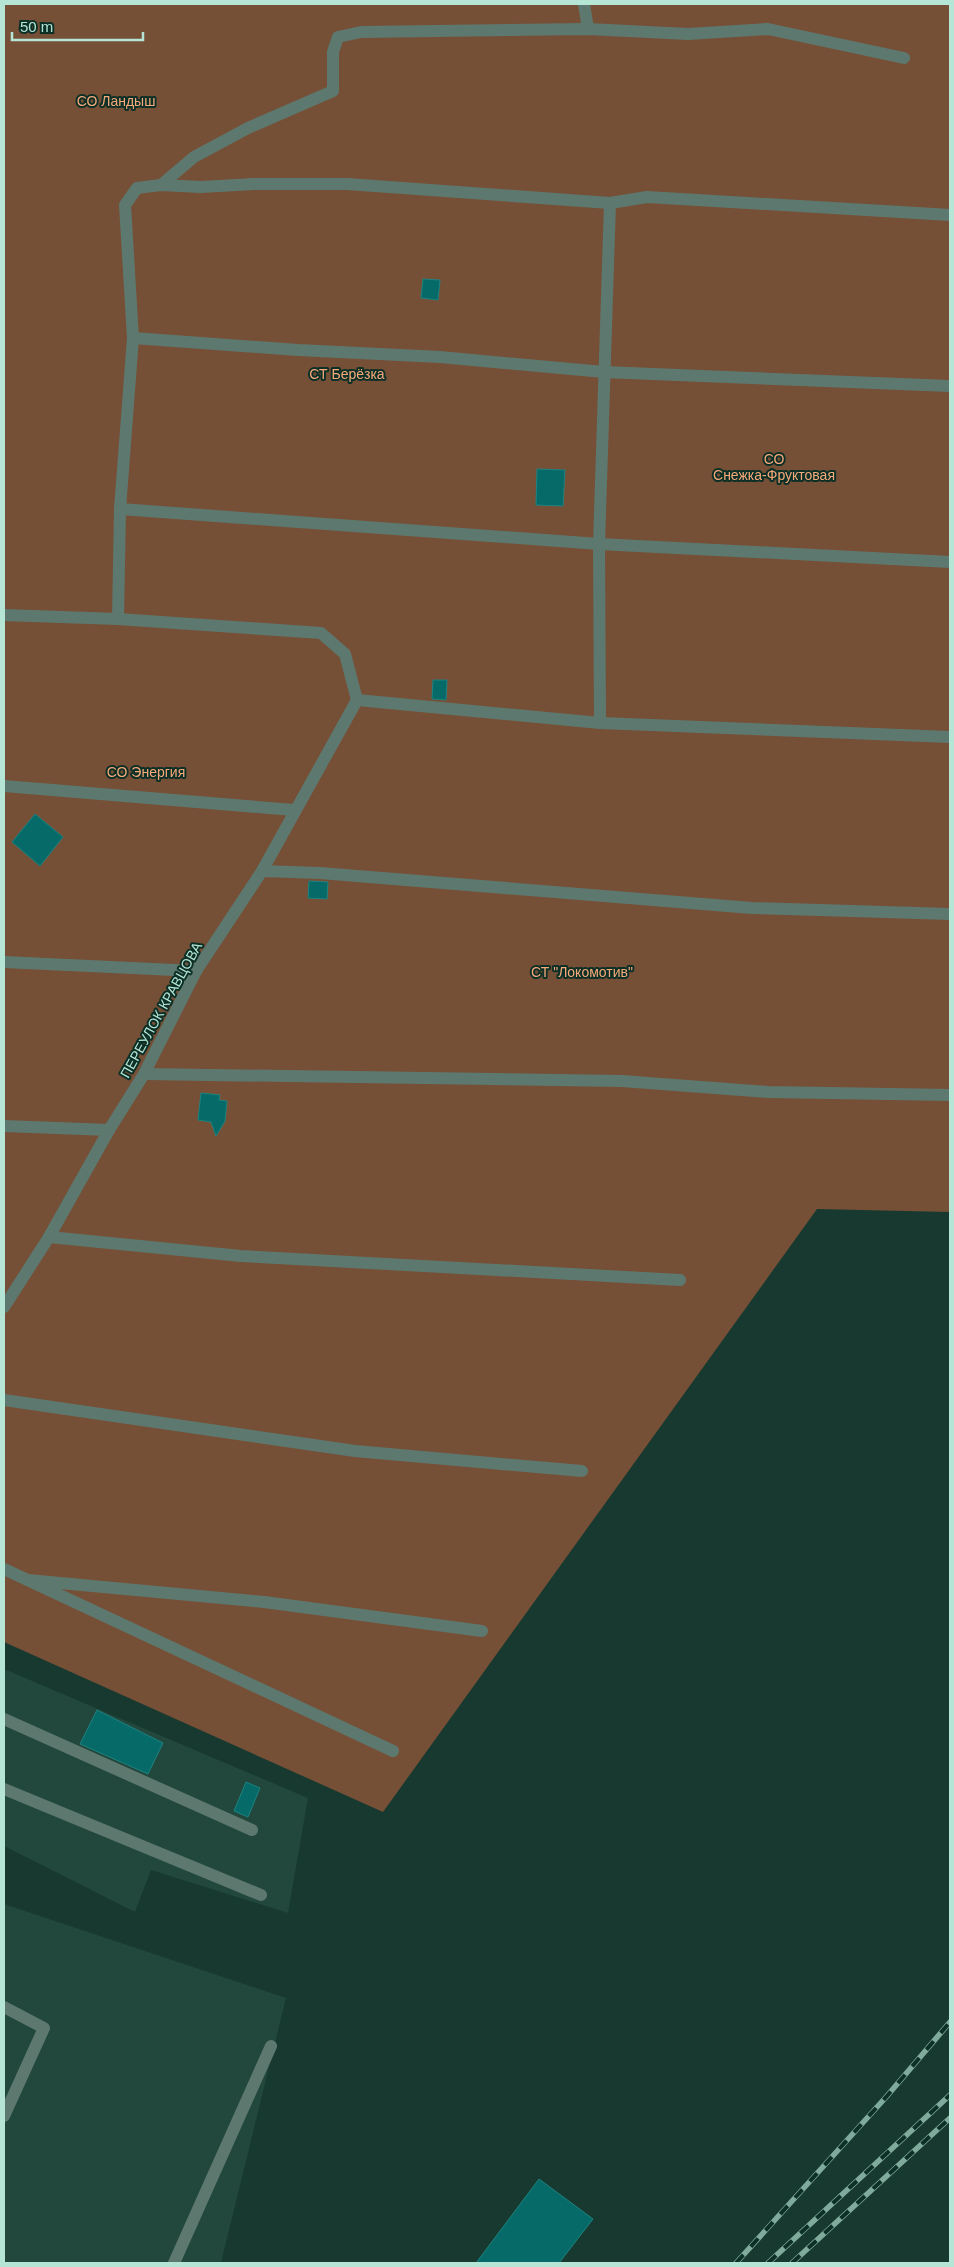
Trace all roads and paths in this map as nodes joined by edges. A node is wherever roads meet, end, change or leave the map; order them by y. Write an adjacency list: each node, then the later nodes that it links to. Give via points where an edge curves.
1 (584, 4): 2 (street)
2 (588, 29): 3 (street, via 688,34 768,29); 4 (street, via 361,32 338,37 333,52 333,91 248,128 194,157)
3 (904, 58)
4 (161, 185): 5 (street, via 347,184); 7 (street, via 137,188 125,205)
5 (610, 203): 6 (street, via 646,197); 8 (street)
6 (950, 215)
7 (133, 338): 8 (street, via 440,357); 10 (street)
8 (604, 372): 9 (street); 11 (street)
9 (950, 386)
10 (120, 509): 11 (street); 14 (street)
11 (599, 544): 12 (street); 16 (street)
12 (950, 562)
13 (4, 615): 14 (street)
14 (118, 619): 15 (street, via 321,632 345,654)
15 (357, 700): 16 (street); 19 (street, ПЕРЕУЛОК КРАВЦОВА)
16 (600, 723): 17 (street)
17 (950, 737)
18 (4, 786): 19 (street)
19 (294, 810): 20 (street, ПЕРЕУЛОК КРАВЦОВА)
20 (262, 871): 21 (street, via 752,908); 23 (street, ПЕРЕУЛОК КРАВЦОВА)
21 (950, 914)
22 (4, 962): 23 (street)
23 (196, 971): 24 (street, ПЕРЕУЛОК КРАВЦОВА)
24 (144, 1074): 25 (street, via 622,1081 768,1092); 27 (street, ПЕРЕУЛОК КРАВЦОВА)
25 (950, 1094)
26 (4, 1126): 27 (street)
27 (109, 1130): 28 (street, ПЕРЕУЛОК КРАВЦОВА)
28 (49, 1237): 29 (street, via 241,1256); 30 (street, ПЕРЕУЛОК КРАВЦОВА)
29 (680, 1280)
30 (4, 1307)
31 (4, 1400): 32 (street, via 355,1451)
32 (582, 1471)
33 (4, 1569): 34 (street)
34 (28, 1580): 35 (street, via 264,1602); 37 (street)
35 (482, 1631)
36 (4, 1718): 39 (street)
37 (393, 1751)
38 (4, 1788): 40 (street)
39 (252, 1830)
40 (260, 1895)
41 (4, 2007): 43 (street, via 44,2028)
42 (271, 2046): 44 (street)
43 (4, 2116)
44 (174, 2263)

